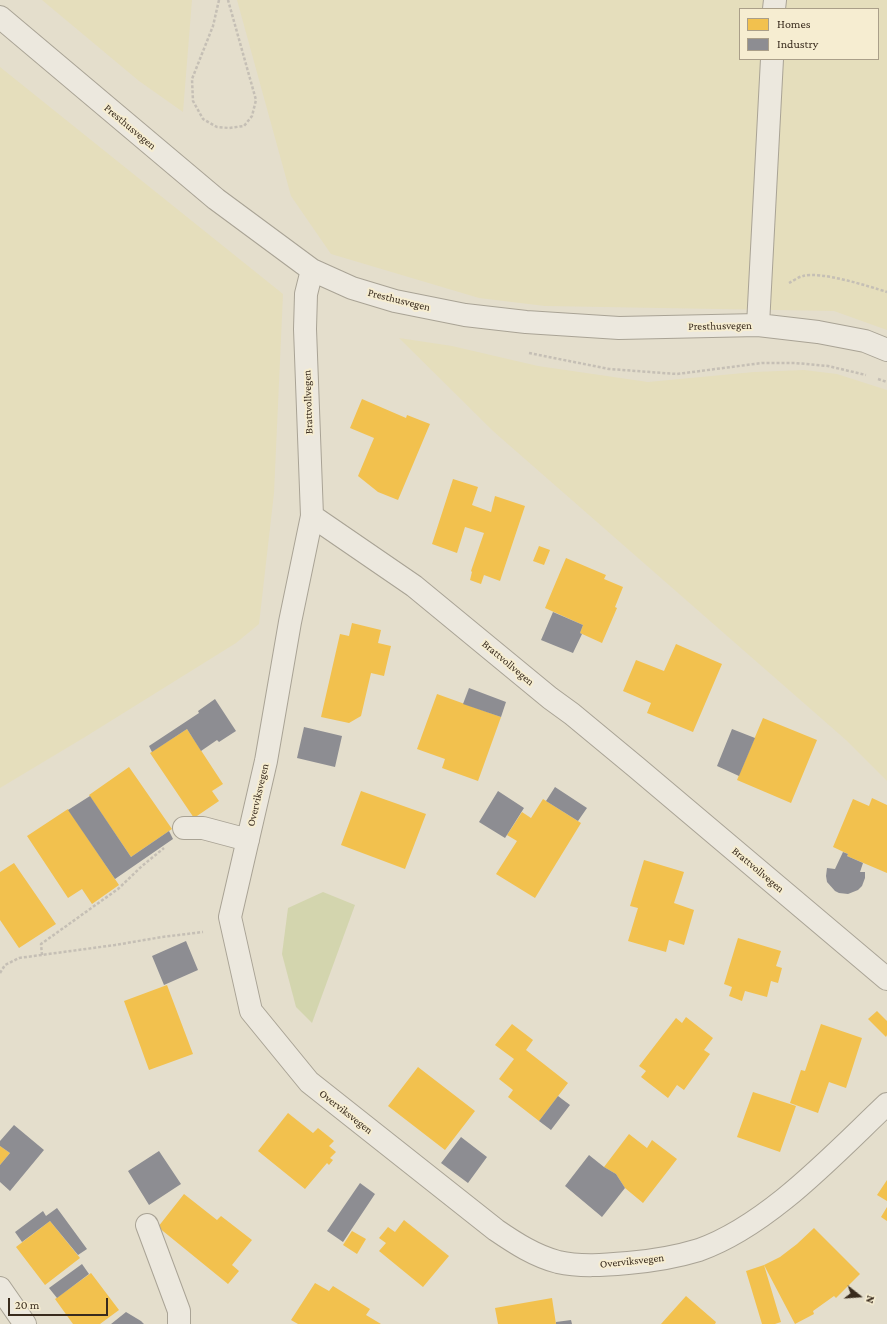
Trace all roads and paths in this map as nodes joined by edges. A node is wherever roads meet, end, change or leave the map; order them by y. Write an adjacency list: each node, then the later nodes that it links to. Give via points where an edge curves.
1 (219, 0): 2 (path, via 213,26 192,79 193,101 204,119 217,127 229,128 244,126 252,116 256,100)
2 (228, 0)
3 (0, 17): 5 (street, Presthusvegen, via 216,199)
4 (772, 60): 7 (street)
5 (312, 270): 7 (street, Presthusvegen, via 352,288 396,301 465,315 526,322 619,328); 9 (street, Brattvollvegen, via 306,294 305,322)
6 (887, 292): 7 (path, via 819,275 802,276 784,285)
7 (759, 318): 8 (street, Presthusvegen, via 865,341)
8 (887, 350)
9 (312, 516): 11 (street, Overviksvegen, via 290,622 266,761); 16 (street, Brattvollvegen, via 414,586 636,767)
10 (184, 828): 11 (street, via 203,828)
11 (248, 840): 13 (street, Overviksvegen, via 230,917)
12 (168, 845): 14 (path, via 118,889 41,944)
13 (233, 929): 14 (path); 17 (street, Overviksvegen, via 251,1011 309,1082 496,1230 538,1255 559,1262 595,1265 666,1259 730,1236 759,1218 798,1188)
14 (42, 955): 15 (path, via 19,958 6,965)
15 (0, 973)
16 (887, 979)
17 (887, 1104)
18 (147, 1225): 21 (street, via 179,1311)
19 (0, 1288): 20 (street)
20 (25, 1324)
21 (179, 1324)

